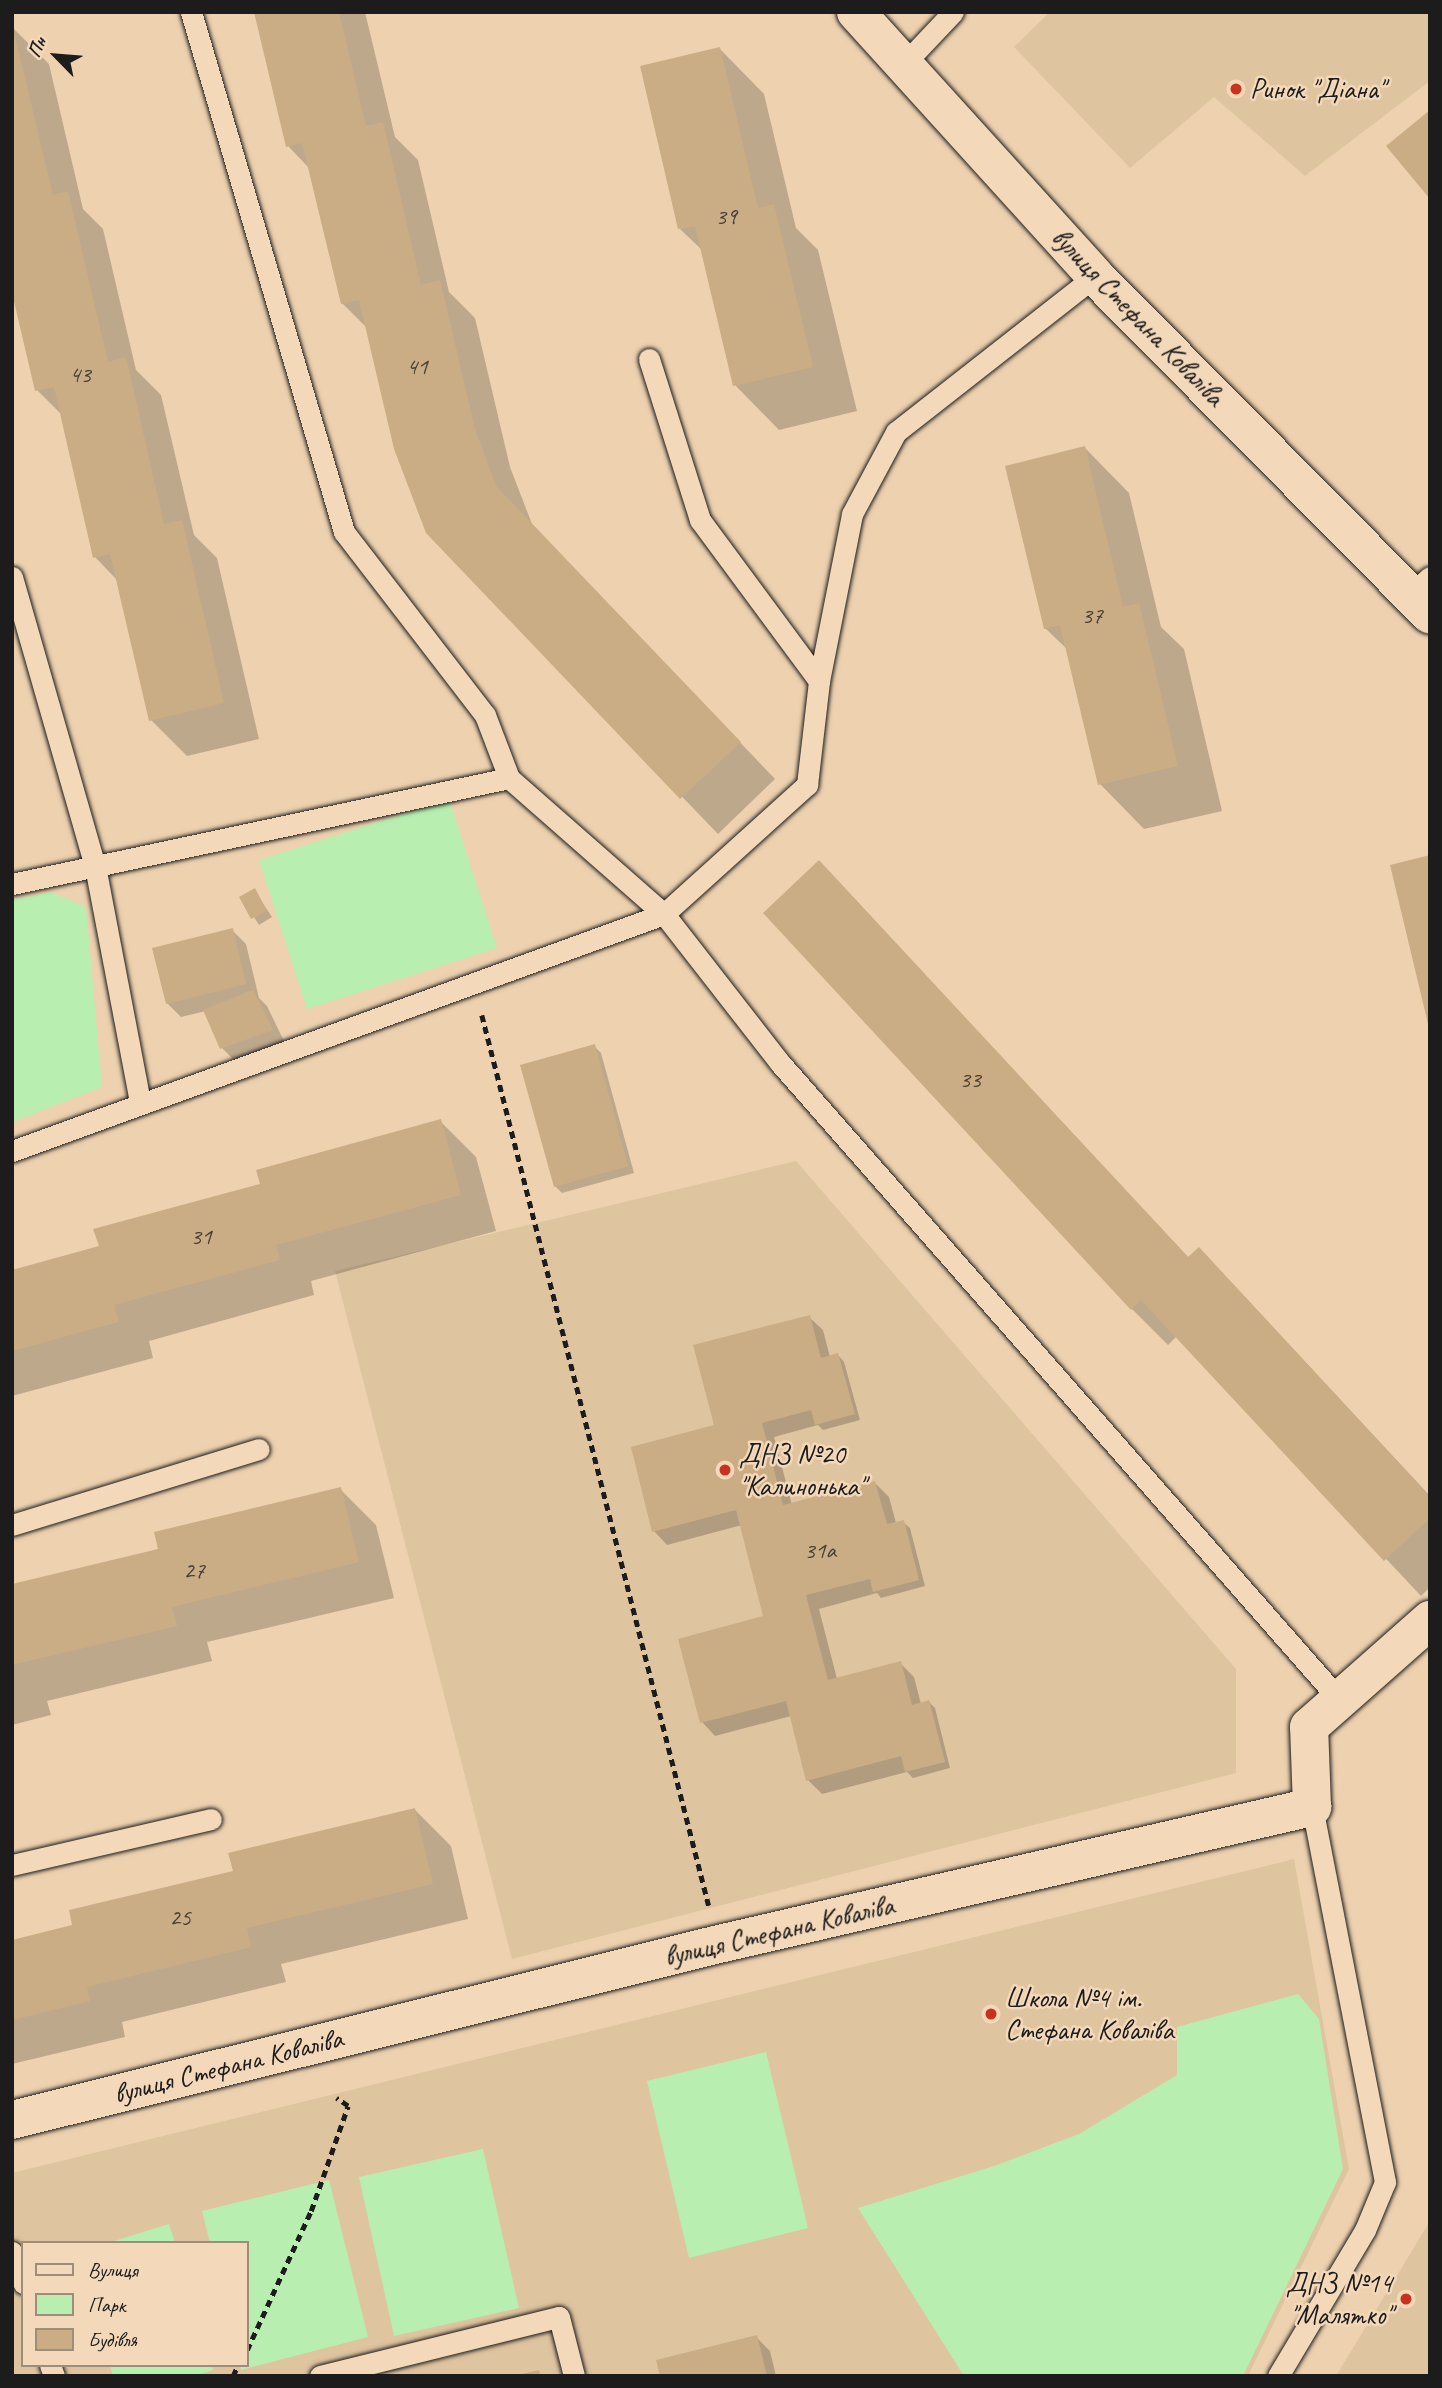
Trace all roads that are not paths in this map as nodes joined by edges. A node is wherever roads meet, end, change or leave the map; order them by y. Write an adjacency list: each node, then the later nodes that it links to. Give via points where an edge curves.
1 (191, 12): 10 (lane, via 344,532 485,715)
2 (856, 12): 4 (street, вулиця Стефана Коваліва)
3 (953, 12): 4 (lane)
4 (902, 66): 5 (street, вулиця Стефана Коваліва)
5 (1095, 276): 8 (street, вулиця Стефана Коваліва); 9 (lane, via 896,432 852,514)
6 (649, 359): 9 (lane, via 700,520)
7 (12, 577): 11 (lane)
8 (1424, 595)
9 (819, 681): 13 (lane, via 807,785)
10 (509, 778): 11 (lane); 13 (lane)
11 (95, 866): 12 (lane); 14 (lane)
12 (12, 884)
13 (664, 914): 14 (lane); 19 (lane, via 780,1063)
14 (140, 1103): 15 (lane)
15 (12, 1151)
16 (259, 1449): 17 (lane)
17 (12, 1524)
18 (1430, 1619): 19 (street)
19 (1338, 1698): 20 (street, via 1308,1727)
20 (1312, 1807): 23 (street, вулиця Стефана Коваліва, via 719,1944); 28 (lane, via 1385,2182 1365,2230)
21 (211, 1819): 22 (lane)
22 (12, 1865)
23 (12, 2120)
24 (12, 2252): 25 (lane)
25 (21, 2277)
26 (320, 2376): 27 (lane, via 559,2317)
27 (573, 2376)
28 (1278, 2376)

